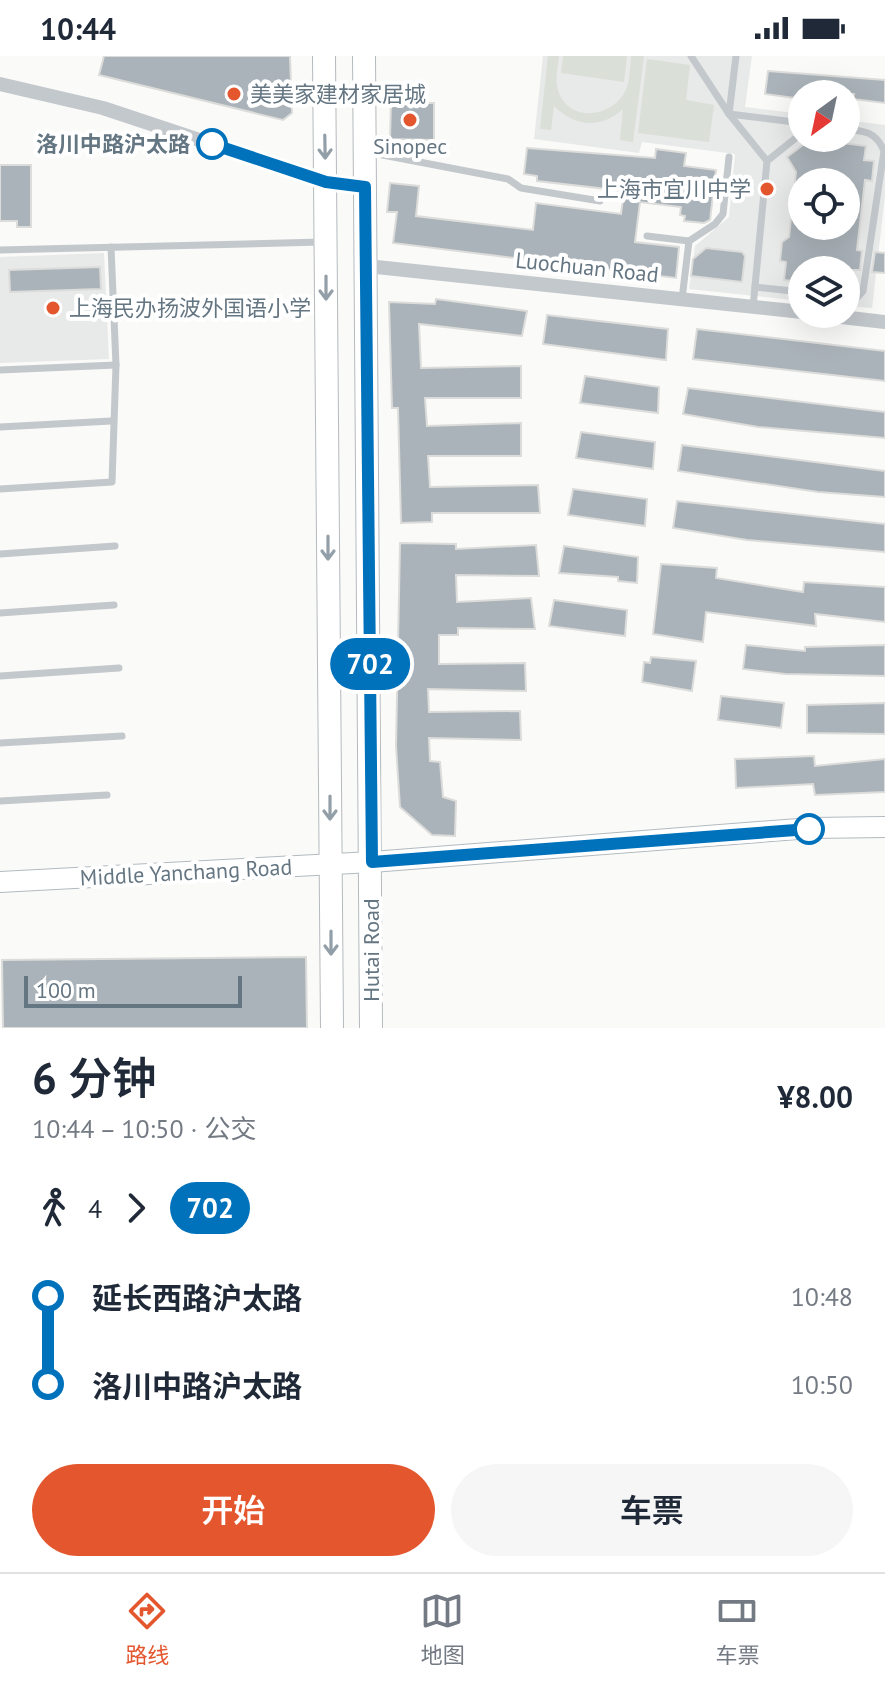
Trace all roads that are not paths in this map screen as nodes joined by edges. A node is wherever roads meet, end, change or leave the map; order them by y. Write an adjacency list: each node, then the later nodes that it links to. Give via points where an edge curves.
1 (324, 56): 13 (main road, Hutai Road, one-way to 13)
2 (364, 56): 10 (main road, Hutai Road)
3 (691, 56): 6 (lane)
4 (736, 56): 6 (lane)
5 (0, 84): 13 (street, via 103,108)
6 (729, 114): 7 (lane); 12 (lane)
7 (788, 121)
8 (860, 131): 24 (lane, via 879,140 884,151)
9 (788, 144): 12 (lane)
10 (365, 152): 14 (main road, Hutai Road); 15 (lane)
11 (729, 157): 17 (lane, via 723,214)
12 (767, 161): 22 (lane)
13 (326, 182): 14 (street); 18 (main road, Hutai Road)
14 (365, 187): 21 (main road, Hutai Road)
15 (600, 201)
16 (647, 236): 17 (lane)
17 (689, 241): 25 (lane)
18 (326, 242): 19 (lane); 47 (main road, Hutai Road, one-way to 47)
19 (111, 247): 20 (lane); 30 (lane)
20 (0, 250)
21 (367, 266): 25 (street, Luochuan Road); 46 (main road, Hutai Road)
22 (755, 287): 23 (lane); 26 (lane)
23 (788, 291)
24 (860, 294)
25 (682, 299): 26 (street, Luochuan Road)
26 (753, 307): 27 (street, Luochuan Road)
27 (788, 311)
28 (860, 319): 29 (street)
29 (885, 322)
30 (116, 365): 31 (lane); 32 (lane)
31 (0, 370)
32 (111, 421): 33 (lane); 34 (lane, via 112,482)
33 (0, 427)
34 (0, 489)
35 (115, 546): 36 (lane)
36 (0, 554)
37 (114, 605): 38 (lane)
38 (0, 613)
39 (119, 668): 40 (lane)
40 (0, 676)
41 (122, 736): 42 (lane)
42 (0, 743)
43 (107, 795): 44 (lane)
44 (0, 801)
45 (885, 827): 46 (street, Middle Yanchang Road, via 811,828)
46 (372, 862): 47 (street, Middle Yanchang Road); 50 (main road, Hutai Road)
47 (331, 865): 48 (street, Middle Yanchang Road); 49 (main road, Hutai Road, one-way to 49)
48 (0, 882)
49 (332, 1028)
50 (371, 1028)

